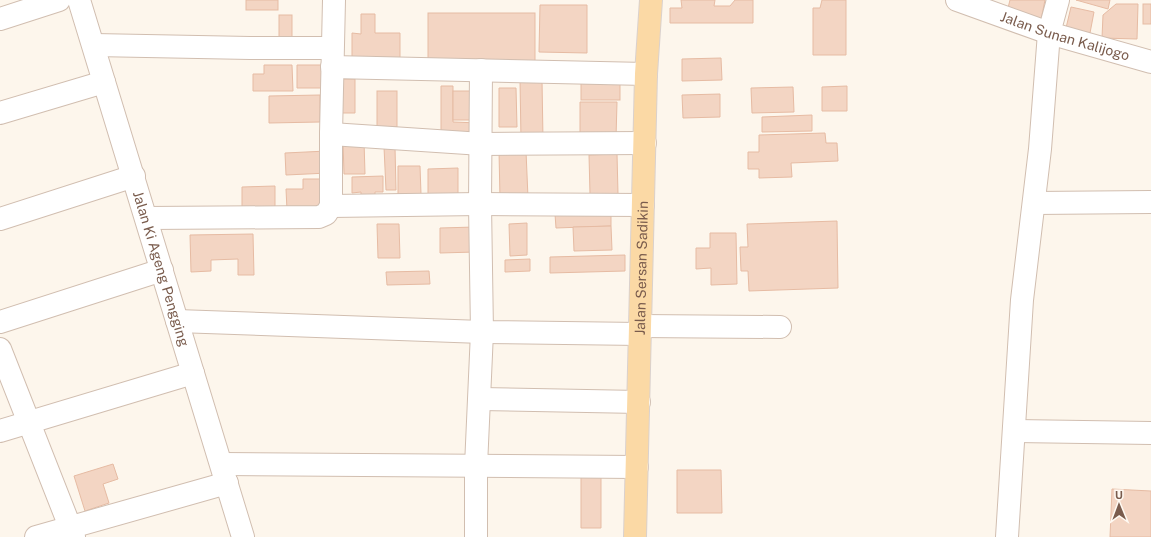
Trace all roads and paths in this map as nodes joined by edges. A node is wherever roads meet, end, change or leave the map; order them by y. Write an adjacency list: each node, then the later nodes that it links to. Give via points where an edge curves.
1 (59, 0): 7 (street)
2 (79, 0): 9 (street, Jalan Ki Ageng Pengging)
3 (334, 0): 10 (street)
4 (651, 0): 13 (main road, Jalan Sersan Sadikin)
5 (957, 0): 8 (street, Jalan Sunan Kalijogo)
6 (1058, 0): 8 (street)
7 (0, 19)
8 (1049, 33): 11 (street, Jalan Sunan Kalijogo); 21 (street)
9 (94, 46): 10 (street, via 250,48); 14 (street, Jalan Ki Ageng Pengging)
10 (332, 57): 12 (street); 16 (street)
11 (1151, 62)
12 (481, 70): 13 (street); 18 (street)
13 (646, 74): 17 (main road, Jalan Sersan Sadikin)
14 (104, 82): 15 (street); 19 (street, Jalan Ki Ageng Pengging)
15 (0, 113)
16 (331, 134): 18 (street); 24 (street)
17 (645, 143): 18 (street); 23 (main road, Jalan Sersan Sadikin)
18 (482, 144): 22 (street)
19 (134, 176): 25 (street, Jalan Ki Ageng Pengging); 26 (street)
20 (1151, 202): 21 (street)
21 (1034, 203): 39 (street, via 1022,300)
22 (480, 204): 23 (street); 24 (street); 32 (street)
23 (643, 204): 31 (main road, Jalan Sersan Sadikin)
24 (332, 206): 25 (street, via 326,214 319,217)
25 (147, 218): 27 (street, Jalan Ki Ageng Pengging)
26 (0, 219)
27 (162, 270): 28 (street, Jalan Ki Ageng Pengging); 29 (street)
28 (177, 321): 32 (street); 34 (street, Jalan Ki Ageng Pengging)
29 (0, 322)
30 (780, 327): 31 (street)
31 (640, 330): 32 (street); 36 (main road, Jalan Sersan Sadikin)
32 (482, 332): 35 (street)
33 (0, 349): 37 (street)
34 (193, 373): 37 (street); 43 (street, Jalan Ki Ageng Pengging)
35 (480, 398): 36 (street); 41 (street)
36 (639, 402): 42 (main road, Jalan Sersan Sadikin)
37 (29, 423): 38 (street); 44 (street)
38 (0, 431)
39 (1014, 431): 40 (street); 49 (street)
40 (1151, 433)
41 (476, 466): 42 (street); 43 (street); 47 (street)
42 (637, 466): 48 (main road, Jalan Sersan Sadikin)
43 (225, 473): 44 (street); 46 (street, Jalan Ki Ageng Pengging)
44 (72, 532): 45 (street)
45 (36, 537)
46 (243, 537)
47 (476, 537)
48 (635, 537)
49 (1007, 537)

